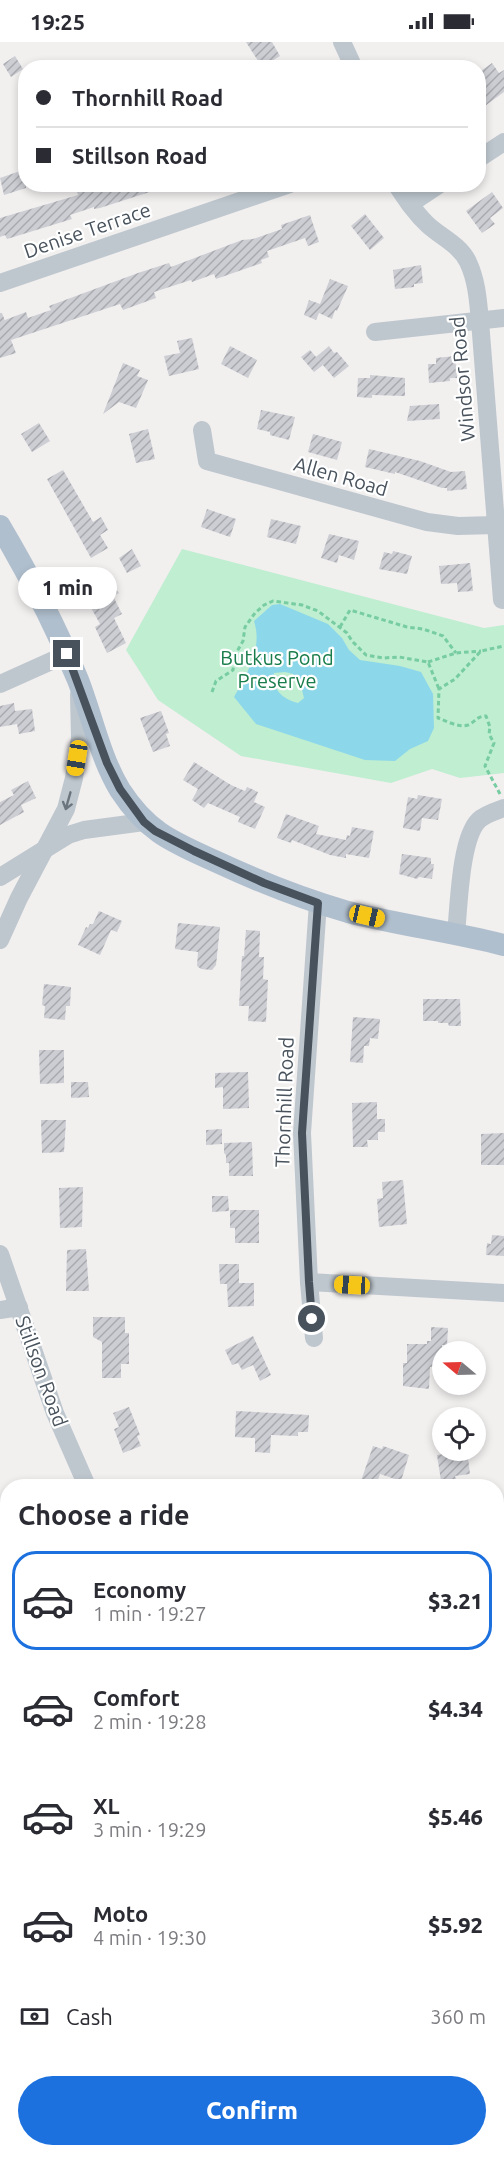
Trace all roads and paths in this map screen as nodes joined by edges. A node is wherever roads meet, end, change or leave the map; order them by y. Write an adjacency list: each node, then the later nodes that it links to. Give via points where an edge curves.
1 (342, 42): 2 (street)
2 (350, 60)
3 (504, 142): 4 (street)
4 (486, 154)
5 (267, 192): 9 (street, Denise Terrace)
6 (402, 192): 8 (street, Windsor Road)
7 (428, 192): 8 (street)
8 (410, 204): 11 (street, Windsor Road, via 467,260 475,280)
9 (0, 283)
10 (504, 318): 11 (street)
11 (480, 321): 12 (street); 14 (street, Windsor Road)
12 (375, 332)
13 (202, 430): 14 (street, Allen Road, via 207,460 427,522)
14 (496, 525): 16 (street, Windsor Road)
15 (0, 526): 21 (main road)
16 (502, 600)
17 (340, 627): 20 (path, via 350,610 443,636); 22 (path, via 366,655); 26 (path, via 318,610 302,605 273,601 264,605 245,627 233,670 216,681)
18 (504, 646): 19 (path)
19 (481, 651): 20 (path); 25 (path)
20 (456, 653): 22 (path)
21 (67, 654): 23 (main road); 24 (street)
22 (428, 662): 25 (path)
23 (78, 681): 29 (main road, via 107,763); 30 (street, one-way to 30, via 80,738 74,778 66,809)
24 (0, 684)
25 (439, 690): 27 (path, via 438,718 459,726 486,716 494,743 485,766)
26 (212, 692)
27 (504, 801)
28 (504, 808): 33 (street, via 478,820 469,836)
29 (144, 822): 30 (street, via 84,830); 32 (main road, via 179,844)
30 (45, 850): 31 (street); 34 (street)
31 (0, 877)
32 (318, 903): 33 (main road); 37 (street, Thornhill Road, via 302,1133)
33 (456, 933): 35 (main road)
34 (0, 940)
35 (504, 945)
36 (0, 1254): 39 (street, Stillson Road)
37 (309, 1282): 38 (street); 41 (street, Thornhill Road)
38 (504, 1293)
39 (19, 1307): 40 (street); 42 (street, Stillson Road)
40 (0, 1310)
41 (314, 1338)
42 (84, 1479)

